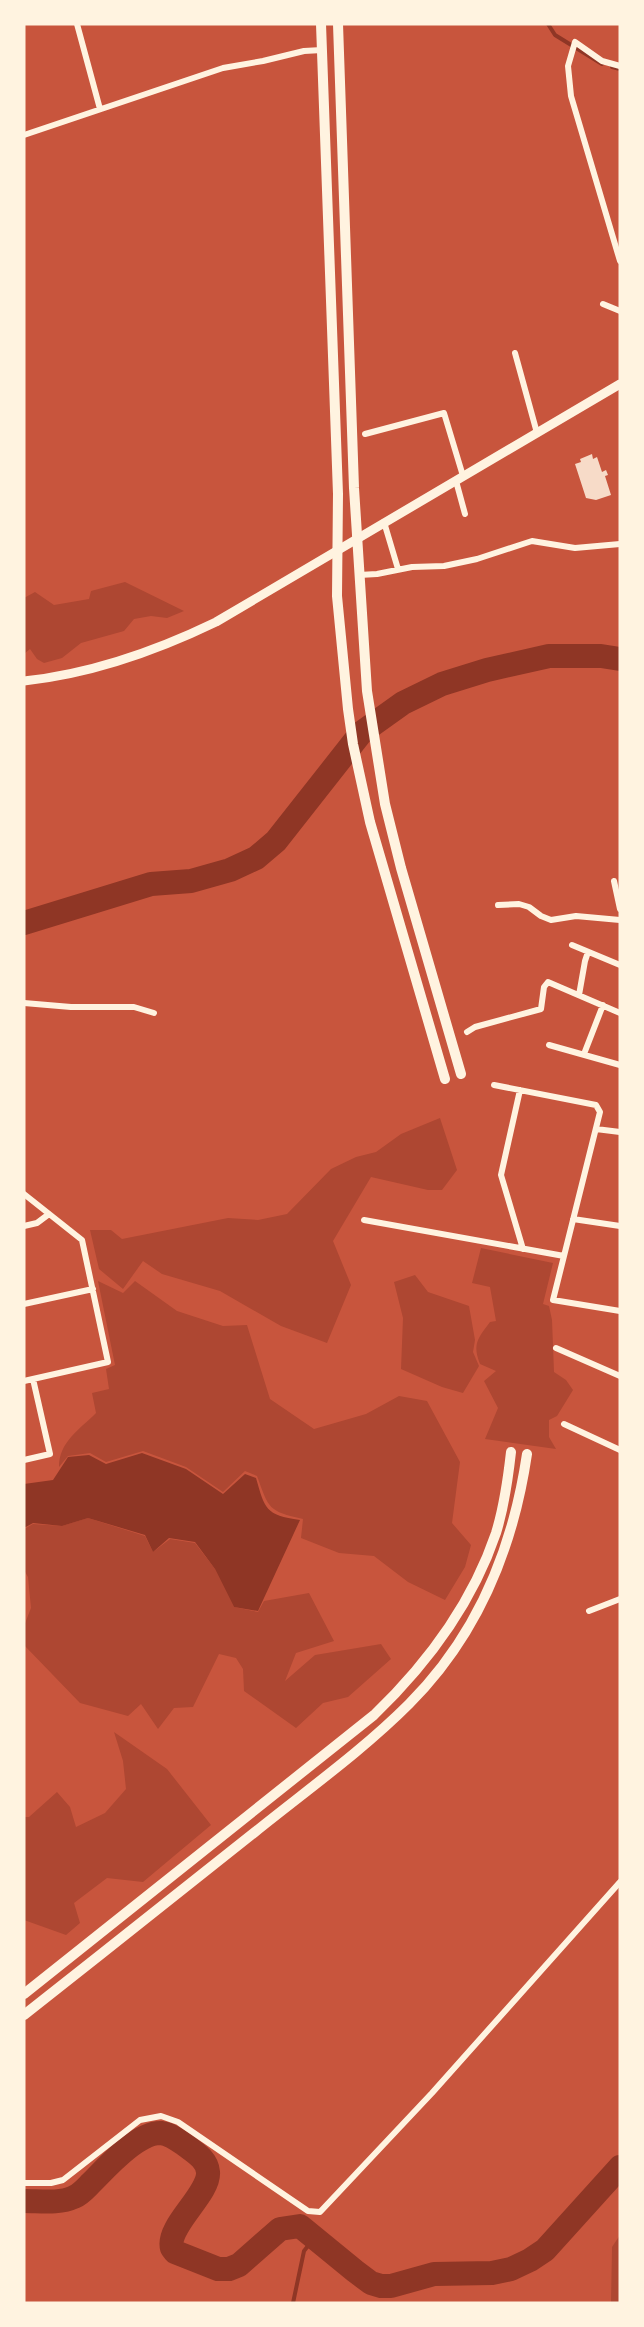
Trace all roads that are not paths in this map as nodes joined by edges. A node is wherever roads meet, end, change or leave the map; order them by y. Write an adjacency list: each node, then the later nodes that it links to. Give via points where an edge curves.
1 (77, 24): 6 (street)
2 (321, 24): 4 (highway)
3 (338, 24): 18 (highway)
4 (322, 50): 6 (street, via 223,68); 20 (highway)
5 (620, 66): 8 (street, via 602,61 575,42 568,66 571,96)
6 (100, 109): 7 (street)
7 (24, 135)
8 (620, 261)
9 (603, 304): 10 (street)
10 (620, 311)
11 (514, 353): 13 (street)
12 (620, 384): 13 (main road)
13 (537, 433): 15 (main road)
14 (365, 434): 15 (street, via 444,413)
15 (460, 479): 16 (street); 17 (main road)
16 (465, 514)
17 (384, 522): 18 (main road); 21 (street)
18 (357, 539): 20 (main road); 22 (highway)
19 (620, 544): 21 (street, via 575,548 532,541 444,566)
20 (338, 551): 23 (main road, via 237,612 193,633 98,666); 41 (highway, via 337,596 353,744 370,822)
21 (398, 569): 22 (street)
22 (359, 575): 40 (highway, via 363,657 385,804)
23 (24, 681)
24 (614, 881): 26 (street)
25 (498, 905): 27 (street, via 519,904 551,920 576,916)
26 (620, 909)
27 (620, 920)
28 (572, 945): 29 (street)
29 (588, 952): 30 (street); 31 (street)
30 (620, 965)
31 (579, 995): 33 (street); 36 (street, via 548,982 541,1009)
32 (24, 1003): 34 (street, via 134,1007)
33 (603, 1005): 35 (street); 38 (street)
34 (154, 1013)
35 (620, 1013)
36 (467, 1032)
37 (549, 1045): 38 (street)
38 (584, 1054): 39 (street)
39 (620, 1065)
40 (460, 1074)
41 (445, 1079)
42 (494, 1085): 43 (street)
43 (520, 1090): 44 (street, via 596,1105 600,1112); 52 (street, via 501,1175)
44 (596, 1129): 45 (street); 48 (street)
45 (620, 1132)
46 (24, 1194): 47 (street)
47 (49, 1214): 50 (street); 54 (street, via 82,1240)
48 (573, 1219): 51 (street); 53 (street)
49 (364, 1220): 52 (street)
50 (24, 1226)
51 (620, 1226)
52 (523, 1249): 53 (street)
53 (564, 1256): 56 (street, via 552,1300)
54 (93, 1289): 55 (street); 59 (street, via 108,1362)
55 (24, 1304)
56 (620, 1311)
57 (556, 1348): 58 (street)
58 (620, 1376)
59 (33, 1379): 60 (street); 65 (street, via 50,1454)
60 (24, 1381)
61 (564, 1424): 62 (street)
62 (620, 1450)
63 (511, 1452): 69 (highway, via 496,1532 485,1561 443,1636 403,1686 374,1715)
64 (528, 1454): 70 (highway, via 512,1532 489,1590 462,1637 409,1704 339,1765)
65 (24, 1460)
66 (620, 1599): 67 (street)
67 (589, 1611)
68 (620, 1882): 71 (street, via 320,2212 308,2211 178,2122 161,2116 140,2120 63,2180)
69 (24, 1994)
70 (24, 2015)
71 (24, 2183)

